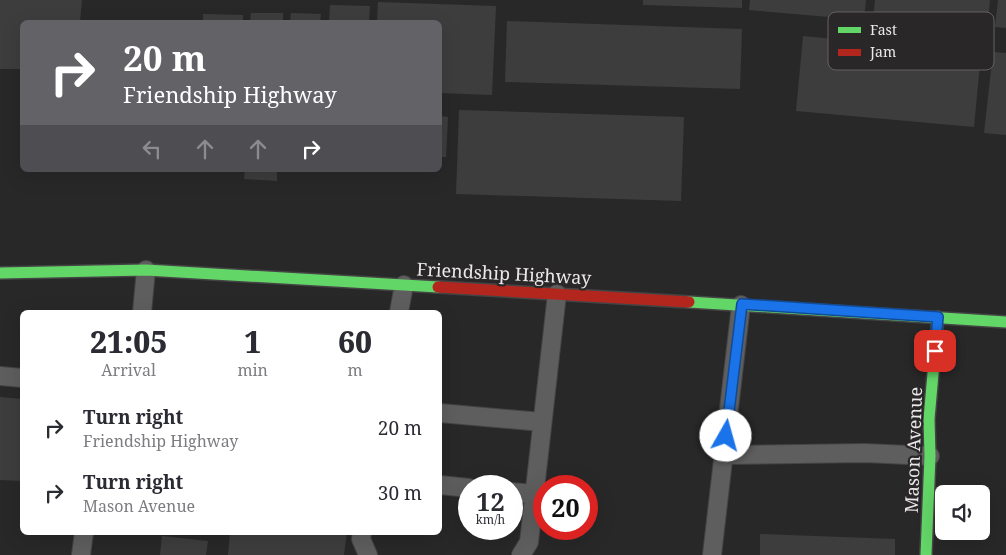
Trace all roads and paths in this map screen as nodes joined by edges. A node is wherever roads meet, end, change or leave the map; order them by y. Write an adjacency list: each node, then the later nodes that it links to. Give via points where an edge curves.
1 (146, 270): 2 (main road, Friendship Highway); 3 (main road, Friendship Highway); 6 (lane)
2 (0, 273)
3 (404, 285): 4 (main road, Friendship Highway); 7 (lane)
4 (557, 294): 5 (main road, Friendship Highway); 13 (lane)
5 (742, 304): 8 (main road, Friendship Highway); 14 (lane)
6 (142, 310)
7 (399, 310)
8 (938, 317): 9 (main road, Friendship Highway); 15 (main road, Mason Avenue, via 929,419)
9 (1006, 322)
10 (0, 376): 11 (lane)
11 (20, 378)
12 (442, 412): 13 (lane)
13 (542, 422): 16 (lane)
14 (724, 455): 15 (lane, via 865,453); 25 (lane)
15 (930, 456): 26 (main road, Mason Avenue)
16 (536, 475)
17 (442, 486): 18 (lane)
18 (458, 487)
19 (533, 504): 24 (lane, via 529,542)
20 (84, 535): 22 (lane)
21 (362, 535): 23 (lane)
22 (81, 555)
23 (368, 555)
24 (522, 555)
25 (712, 555)
26 (926, 555)

